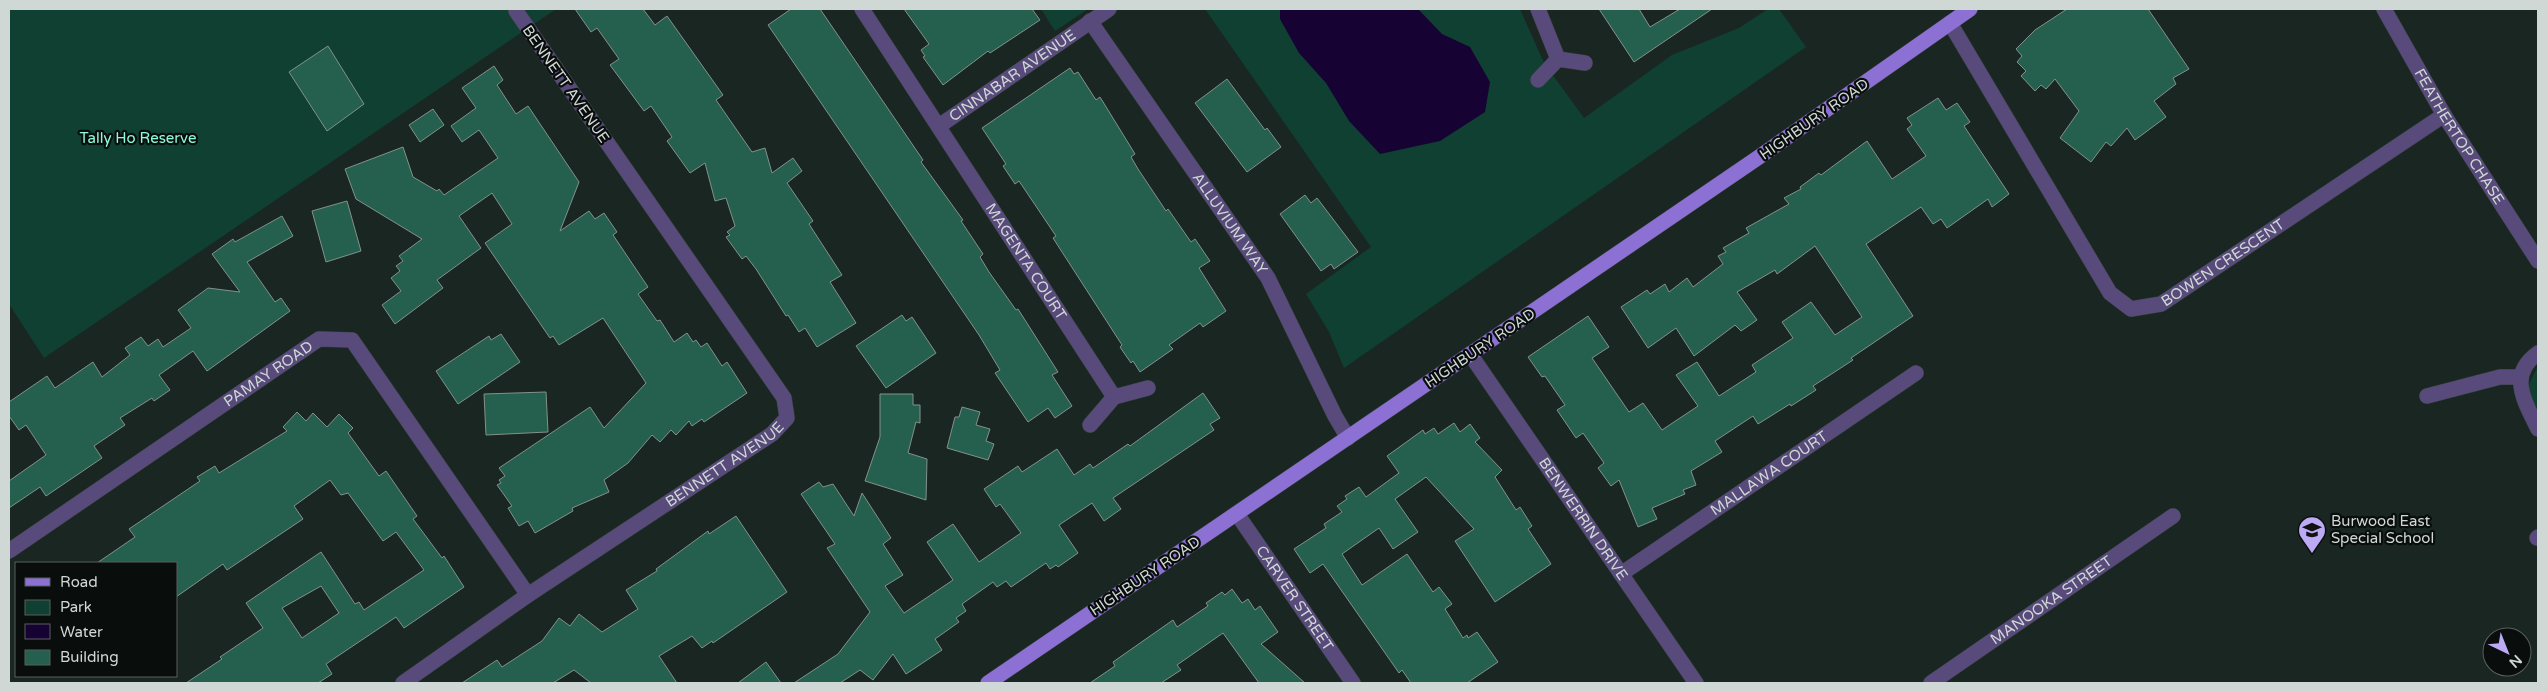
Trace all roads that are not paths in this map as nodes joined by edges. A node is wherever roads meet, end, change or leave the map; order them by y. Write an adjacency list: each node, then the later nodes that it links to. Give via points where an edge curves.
1 (862, 9): 13 (street, MAGENTA COURT)
2 (1109, 9): 7 (street, CINNABAR AVENUE)
3 (1538, 9): 9 (street)
4 (1970, 9): 8 (main road, HIGHBURY ROAD)
5 (2384, 9): 12 (street, FEATHERTOP CHASE)
6 (516, 11): 30 (street, BENNETT AVENUE, via 784,398 787,418 772,434)
7 (1090, 21): 13 (street, CINNABAR AVENUE); 25 (street, ALLUVIUM WAY, via 1268,278)
8 (1950, 23): 12 (street, BOWEN CRESCENT, via 2110,293 2131,308 2161,304); 17 (main road, HIGHBURY ROAD)
9 (1558, 60): 10 (street); 11 (street)
10 (1585, 63)
11 (1538, 80)
12 (2444, 115): 14 (street, FEATHERTOP CHASE)
13 (939, 126): 22 (street, MAGENTA COURT)
14 (2534, 245): 15 (street, FEATHERTOP CHASE)
15 (2538, 261)
16 (2538, 352): 19 (street, via 2528,360)
17 (1470, 354): 25 (main road, HIGHBURY ROAD); 29 (street, BENWERRIN DRIVE)
18 (1916, 373): 29 (street, MALLAWA COURT)
19 (2520, 377): 21 (street, via 2500,377); 24 (street, via 2522,395)
20 (1148, 388): 22 (street)
21 (2427, 396)
22 (1114, 397): 23 (street)
23 (1090, 425)
24 (2538, 429)
25 (1348, 438): 26 (main road, HIGHBURY ROAD)
26 (1237, 514): 33 (main road, HIGHBURY ROAD); 34 (street, CARVER STREET)
27 (2173, 516): 36 (street, MANOOKA STREET)
28 (9, 551): 30 (street, PAMAY ROAD, via 319,339 352,340)
29 (1621, 574): 35 (street, BENWERRIN DRIVE)
30 (528, 595): 31 (street, BENNETT AVENUE)
31 (421, 678): 32 (street, BENNETT AVENUE)
32 (404, 683)
33 (988, 683)
34 (1353, 683)
35 (1696, 683)
36 (1931, 683)

